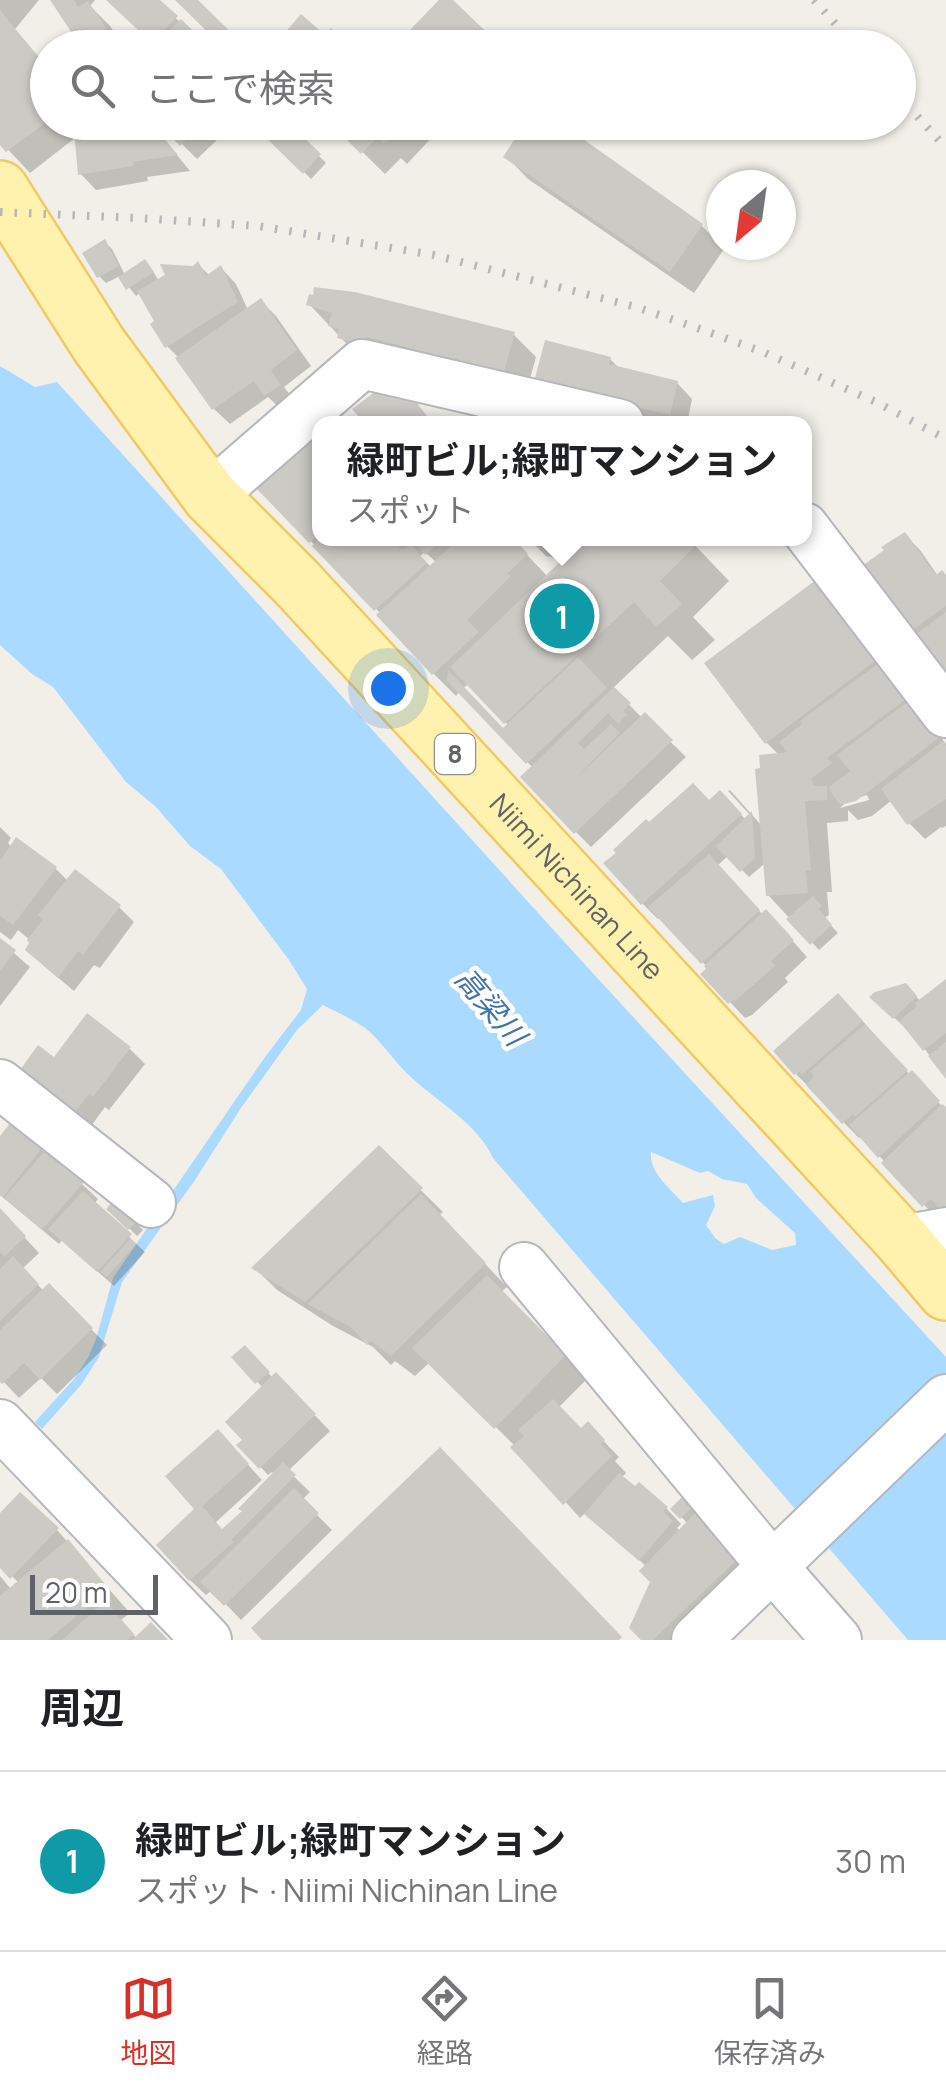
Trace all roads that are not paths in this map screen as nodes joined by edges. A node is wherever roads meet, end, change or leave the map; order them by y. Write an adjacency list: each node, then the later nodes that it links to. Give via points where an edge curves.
1 (0, 190): 3 (main road, Niimi Nichinan Line / 8, via 99,344)
2 (586, 416): 3 (street, via 362,364)
3 (210, 496): 8 (main road, Niimi Nichinan Line / 8)
4 (812, 537): 5 (street)
5 (946, 713)
6 (0, 1084): 7 (street)
7 (151, 1203)
8 (924, 1236): 10 (main road, Niimi Nichinan Line / 8)
9 (524, 1267): 13 (street)
10 (946, 1292)
11 (946, 1399): 13 (street)
12 (4, 1435): 14 (street)
13 (772, 1566): 15 (street); 16 (street)
14 (207, 1640)
15 (696, 1640)
16 (837, 1640)

